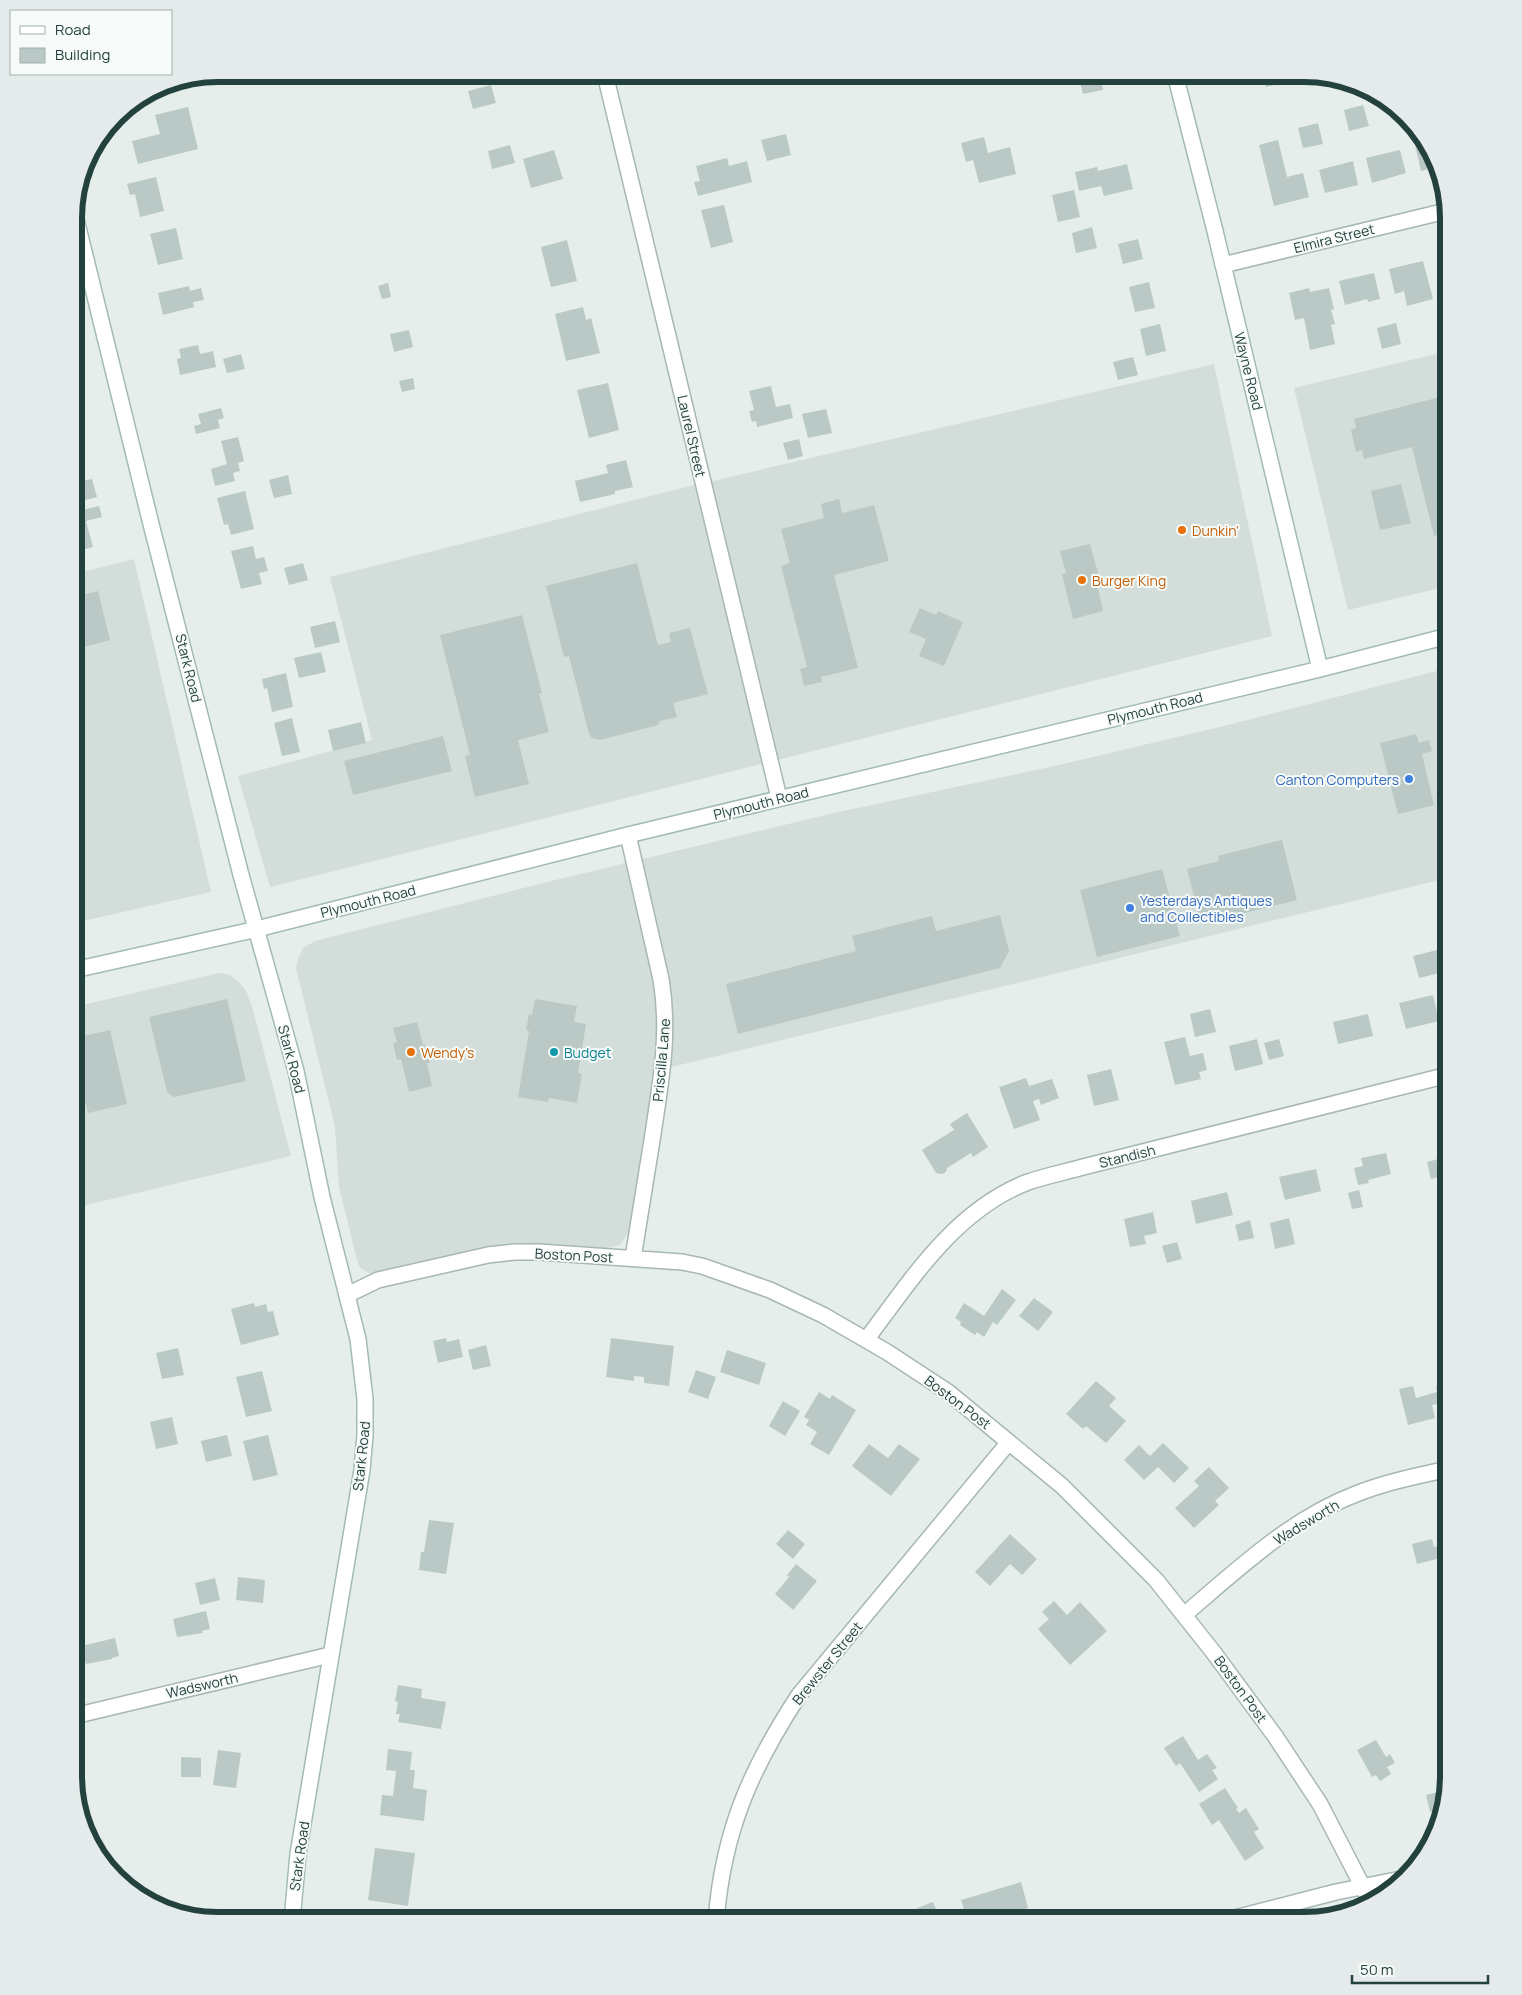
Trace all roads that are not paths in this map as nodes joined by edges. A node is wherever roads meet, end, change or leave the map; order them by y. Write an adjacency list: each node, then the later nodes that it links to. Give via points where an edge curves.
1 (607, 83): 8 (street, Laurel Street)
2 (1177, 83): 4 (street, Wayne Road)
3 (1439, 212): 4 (street, Elmira Street)
4 (1223, 265): 7 (street, Wayne Road)
5 (83, 280): 10 (street, Stark Road)
6 (1440, 638): 7 (street, Plymouth Road)
7 (1320, 669): 8 (street, Plymouth Road)
8 (779, 798): 9 (street, Plymouth Road)
9 (628, 835): 10 (street, Plymouth Road); 13 (street, Priscilla Lane, via 661,979 666,1030 664,1066)
10 (257, 929): 11 (street, Plymouth Road); 14 (street, Stark Road, via 296,1072 322,1197)
11 (83, 968)
12 (1440, 1077): 15 (street, Standish, via 1028,1182 987,1205 950,1234)
13 (633, 1258): 14 (street, Boston Post, via 539,1252 488,1255 378,1280); 15 (street, Boston Post, via 682,1262 719,1272 770,1290)
14 (347, 1295): 19 (street, Stark Road, via 362,1365 365,1435 362,1470)
15 (866, 1340): 16 (street, Boston Post, via 948,1392)
16 (1009, 1442): 18 (street, Boston Post, via 1062,1486 1124,1546); 25 (street, Brewster Street, via 798,1695 772,1736 736,1815 718,1890)
17 (1440, 1471): 18 (street, Wadsworth, via 1388,1483 1324,1508 1280,1536)
18 (1184, 1615): 22 (street, Boston Post, via 1310,1788)
19 (330, 1655): 20 (street, Wadsworth); 24 (street, Stark Road, via 298,1854)
20 (82, 1714)
21 (1391, 1881): 22 (street)
22 (1363, 1886): 23 (street, Boston Post); 26 (street)
23 (1368, 1897)
24 (293, 1912)
25 (717, 1912)
26 (1259, 1912)

